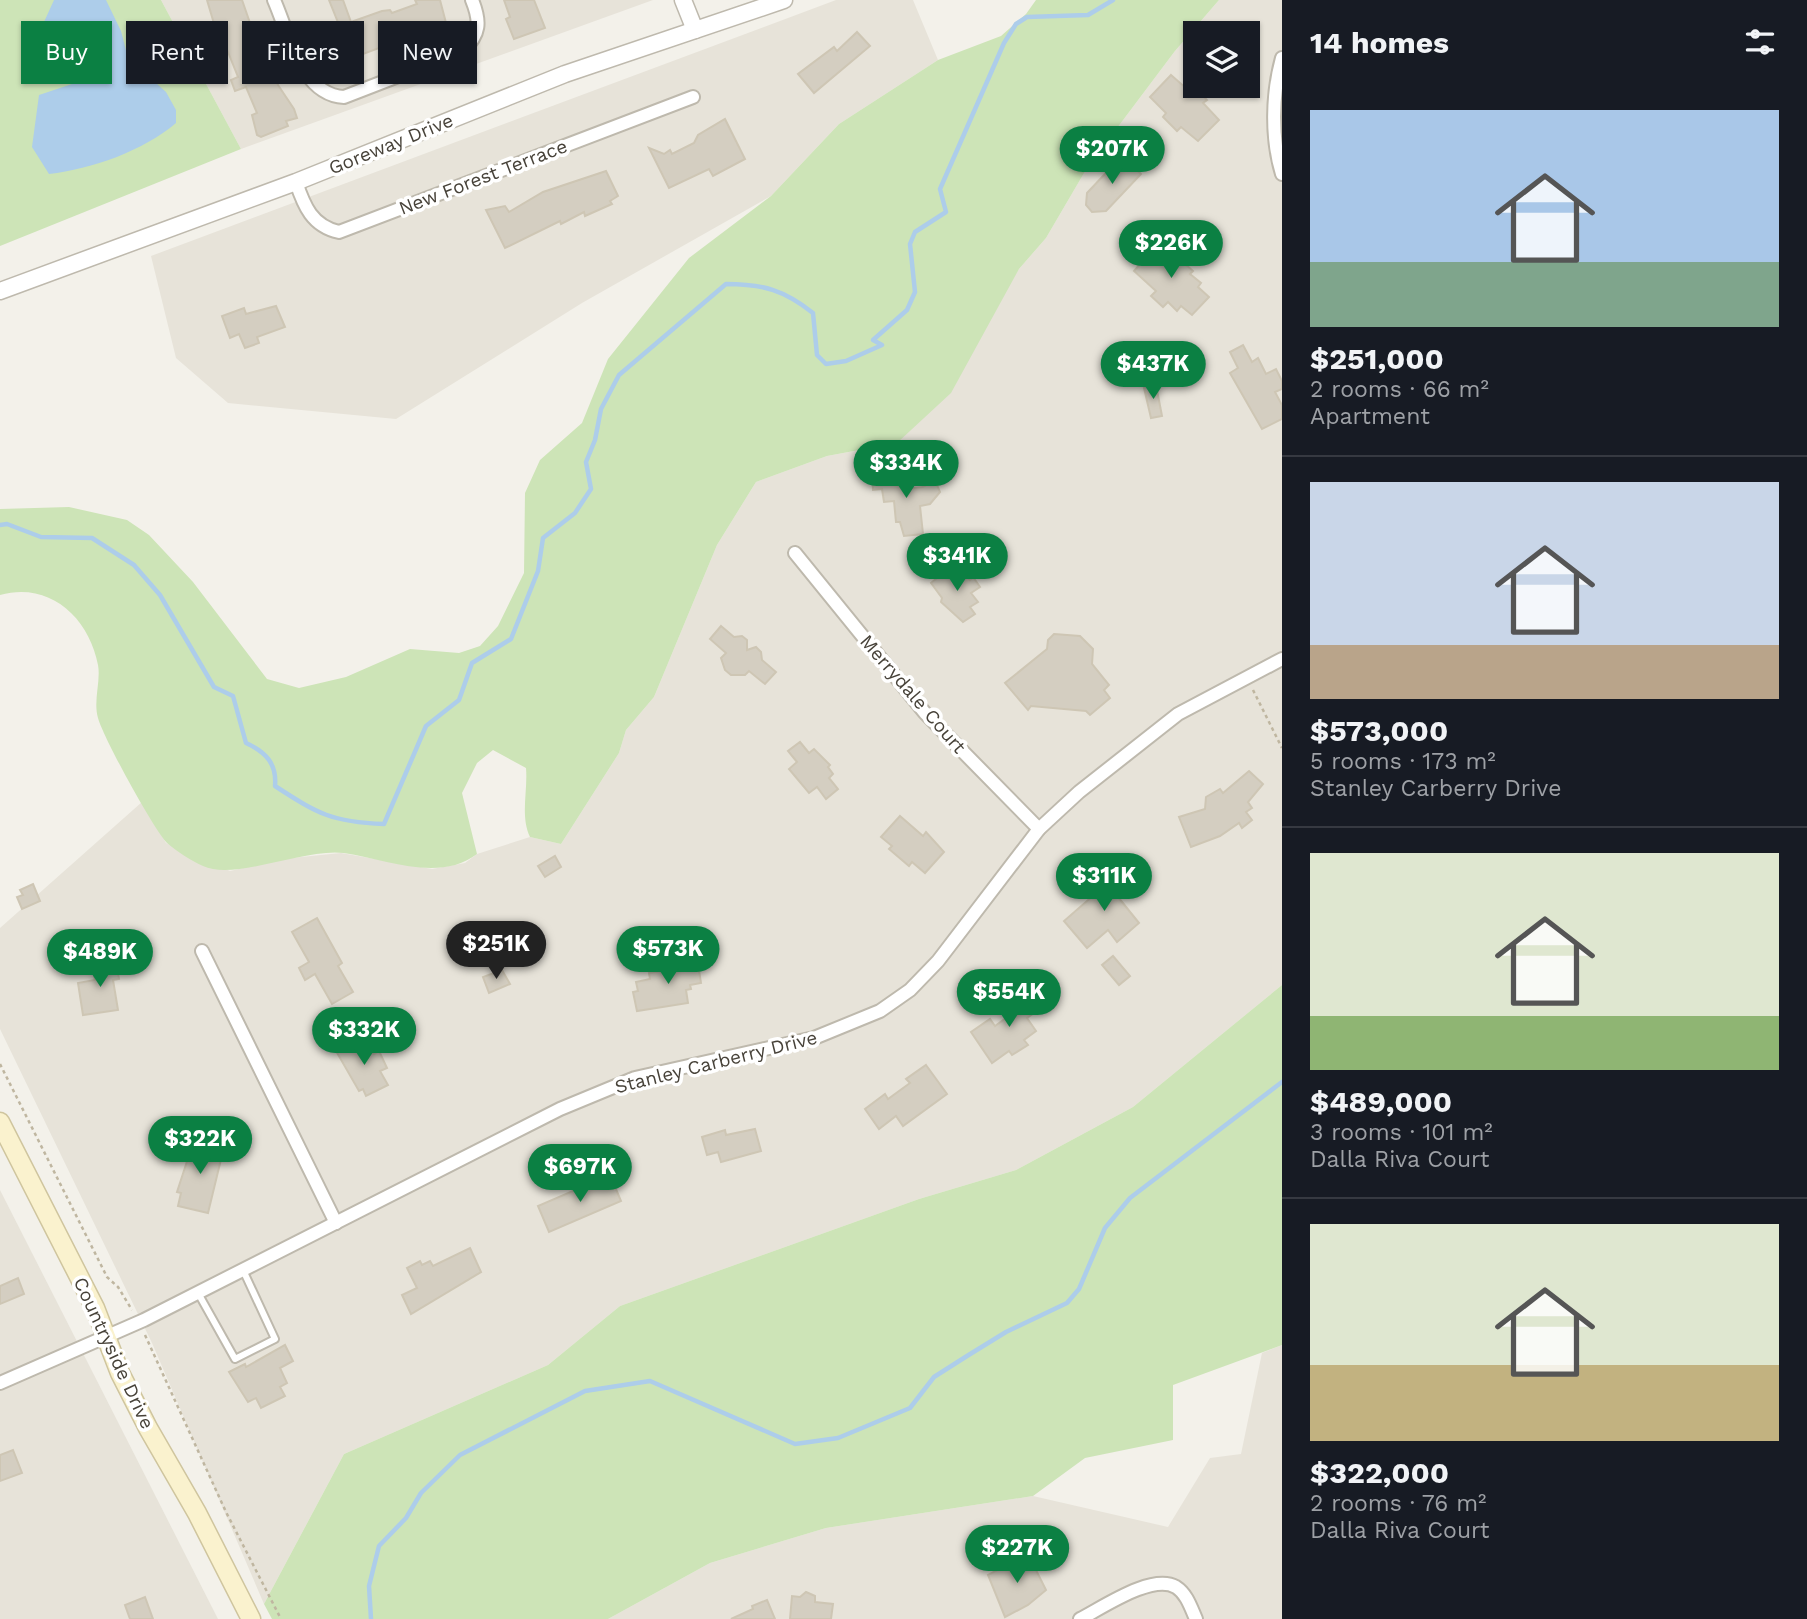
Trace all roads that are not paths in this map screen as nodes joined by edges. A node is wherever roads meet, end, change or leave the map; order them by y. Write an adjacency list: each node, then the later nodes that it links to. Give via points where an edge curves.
1 (274, 0): 2 (street, via 312,82 330,96 344,97 463,51 480,28)
2 (472, 0)
3 (683, 0): 5 (street)
4 (784, 0): 5 (street, Goreway Drive)
5 (695, 30): 9 (street, Goreway Drive, via 565,74)
6 (1282, 58): 8 (street, via 1274,111)
7 (693, 97): 9 (street, New Forest Terrace, via 339,232 327,229 309,214)
8 (1282, 174)
9 (296, 182): 10 (street, Goreway Drive)
10 (0, 291)
11 (795, 553): 13 (street, Merrydale Court, via 925,713)
12 (1282, 659): 13 (street, Stanley Carberry Drive, via 1169,721)
13 (1039, 829): 16 (street, Stanley Carberry Drive, via 938,961 910,990 880,1011 814,1038 635,1078 560,1109)
14 (202, 951): 16 (street)
15 (0, 1122): 19 (main road, Countryside Drive)
16 (336, 1223): 17 (street, Stanley Carberry Drive)
17 (243, 1270): 18 (street, Stanley Carberry Drive); 18 (lane, via 275,1339 235,1359)
18 (198, 1293): 19 (street, Stanley Carberry Drive)
19 (107, 1338): 20 (street, Stanley Carberry Drive); 21 (main road, Countryside Drive, via 148,1428)
20 (0, 1383)
21 (251, 1619)
22 (1080, 1619): 23 (street, via 1155,1583 1176,1587)
23 (1196, 1619)

